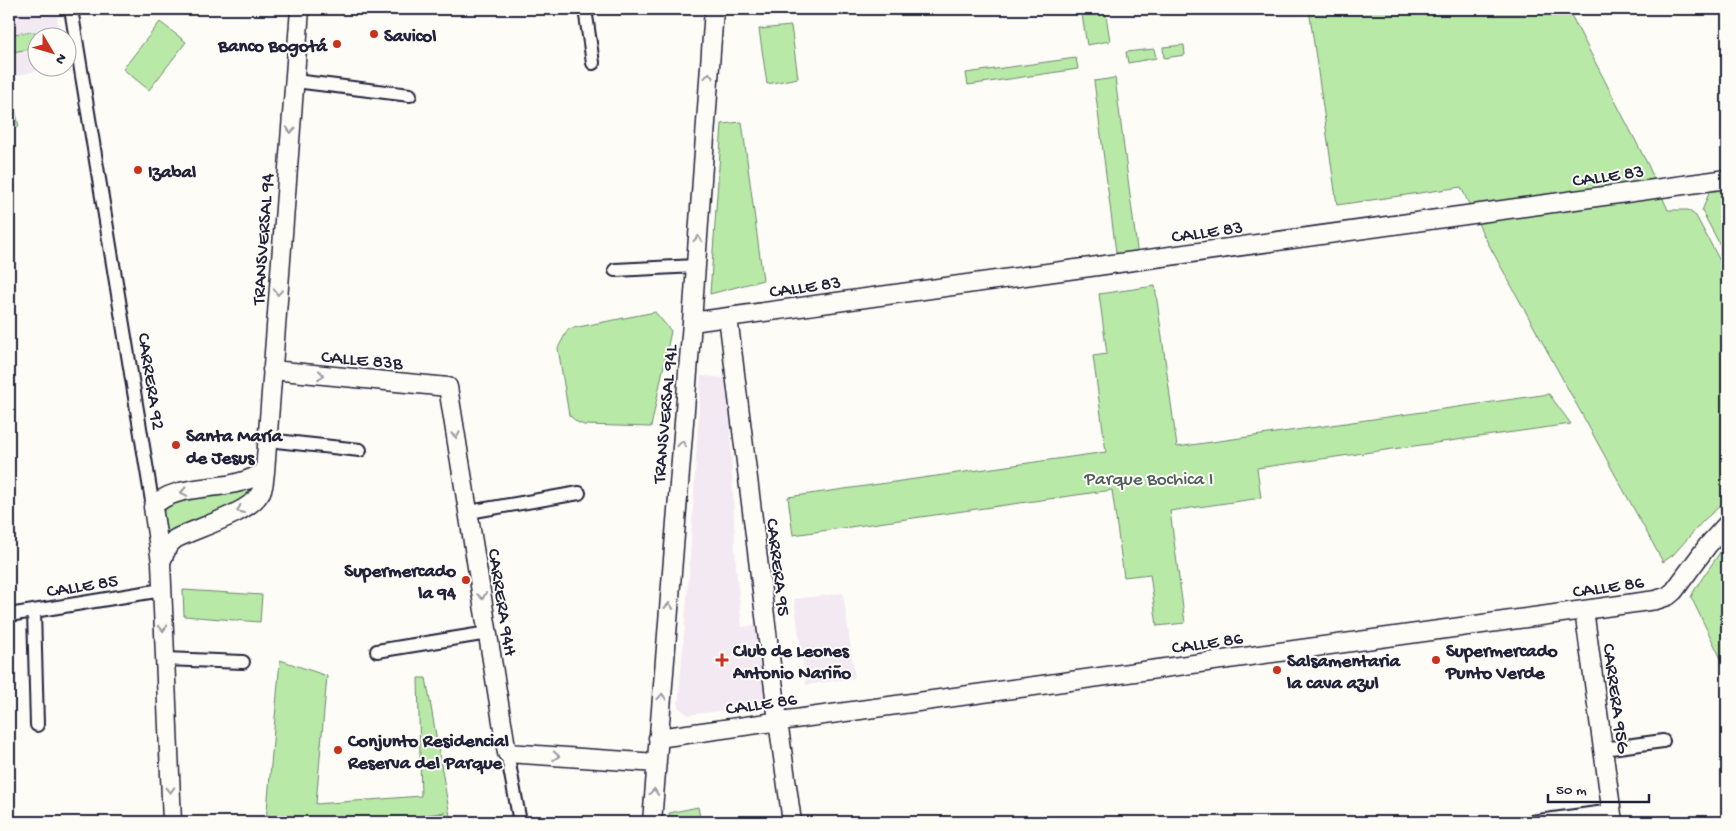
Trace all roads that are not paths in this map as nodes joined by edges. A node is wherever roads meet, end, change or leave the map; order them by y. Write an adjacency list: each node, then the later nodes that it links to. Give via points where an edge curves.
1 (70, 9): 19 (street, CARRERA 92)
2 (300, 9): 6 (street, TRANSVERSAL 94)
3 (585, 9): 5 (street)
4 (714, 9): 9 (street, TRANSVERSAL 94L, one-way to 4)
5 (593, 64)
6 (295, 81): 7 (street); 13 (street, TRANSVERSAL 94, one-way to 13)
7 (410, 94)
8 (1727, 179): 11 (street, CALLE 83)
9 (696, 266): 10 (street); 12 (street, TRANSVERSAL 94L)
10 (615, 270)
11 (728, 317): 12 (street, CALLE 83); 31 (street, CARRERA 95)
12 (692, 322): 33 (street, TRANSVERSAL 94L, one-way to 12)
13 (272, 370): 14 (street, CALLE 83B, one-way to 14); 15 (street, TRANSVERSAL 94)
14 (448, 387): 20 (street, CARRERA 94H, one-way to 20)
15 (267, 440): 16 (street); 17 (street, TRANSVERSAL 94)
16 (360, 450)
17 (265, 472): 19 (street, one-way to 19, via 240,482 165,496); 22 (street, TRANSVERSAL 94, one-way to 22, via 263,488 254,501 176,539 168,546)
18 (579, 493): 20 (street)
19 (153, 507): 22 (street, CARRERA 92)
20 (468, 512): 27 (street, CARRERA 94H, one-way to 27)
21 (1727, 524): 24 (street, CALLE 86, via 1668,596)
22 (161, 562): 23 (street, CARRERA 92)
23 (162, 590): 25 (street, CALLE 85); 29 (street, CARRERA 92, one-way to 29)
24 (1584, 610): 31 (street, CALLE 86); 35 (street, CARRERA 95G)
25 (34, 611): 26 (street, CALLE 85); 32 (street)
26 (9, 614)
27 (488, 633): 28 (street); 36 (street, CARRERA 94H)
28 (377, 651)
29 (165, 659): 30 (street); 39 (street, CARRERA 92, one-way to 39)
30 (243, 662)
31 (778, 721): 33 (street, CALLE 86); 42 (street, CARRERA 95)
32 (37, 725)
33 (658, 738): 37 (street, TRANSVERSAL 94L)
34 (1663, 741): 35 (street)
35 (1603, 749): 38 (street, CARRERA 95G)
36 (507, 753): 37 (street, one-way to 37); 40 (street, CARRERA 94H)
37 (657, 763): 41 (street, TRANSVERSAL 94L, one-way to 37)
38 (1613, 817): 43 (street)
39 (172, 822)
40 (520, 822)
41 (652, 822)
42 (792, 822)
43 (1530, 822)

